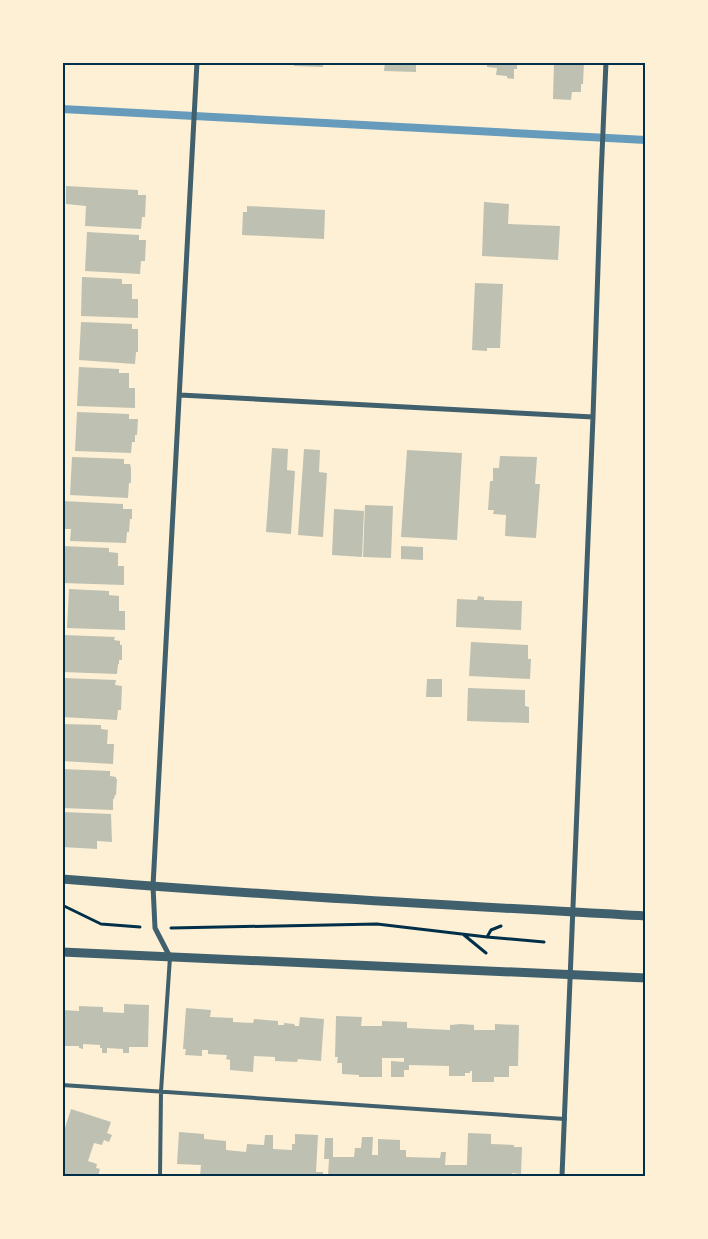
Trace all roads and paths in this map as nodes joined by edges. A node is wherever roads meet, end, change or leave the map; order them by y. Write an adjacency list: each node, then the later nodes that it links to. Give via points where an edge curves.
1 (197, 62): 3 (street)
2 (606, 62): 4 (street)
3 (180, 395): 4 (street); 6 (street)
4 (593, 417): 8 (street)
5 (62, 879): 6 (street)
6 (153, 886): 8 (street); 16 (street, via 155,928)
7 (62, 905): 10 (path, via 101,924)
8 (573, 912): 9 (street); 17 (street)
9 (646, 916)
10 (134, 927)
11 (174, 928): 12 (path, via 377,924)
12 (464, 934): 13 (path); 15 (path)
13 (544, 942)
14 (62, 952): 16 (street)
15 (487, 954)
16 (170, 957): 17 (street); 20 (lane)
17 (570, 975): 18 (street); 21 (street)
18 (646, 978)
19 (62, 1085): 20 (lane)
20 (161, 1091): 21 (lane); 22 (lane)
21 (565, 1119): 23 (street)
22 (160, 1176)
23 (562, 1176)

